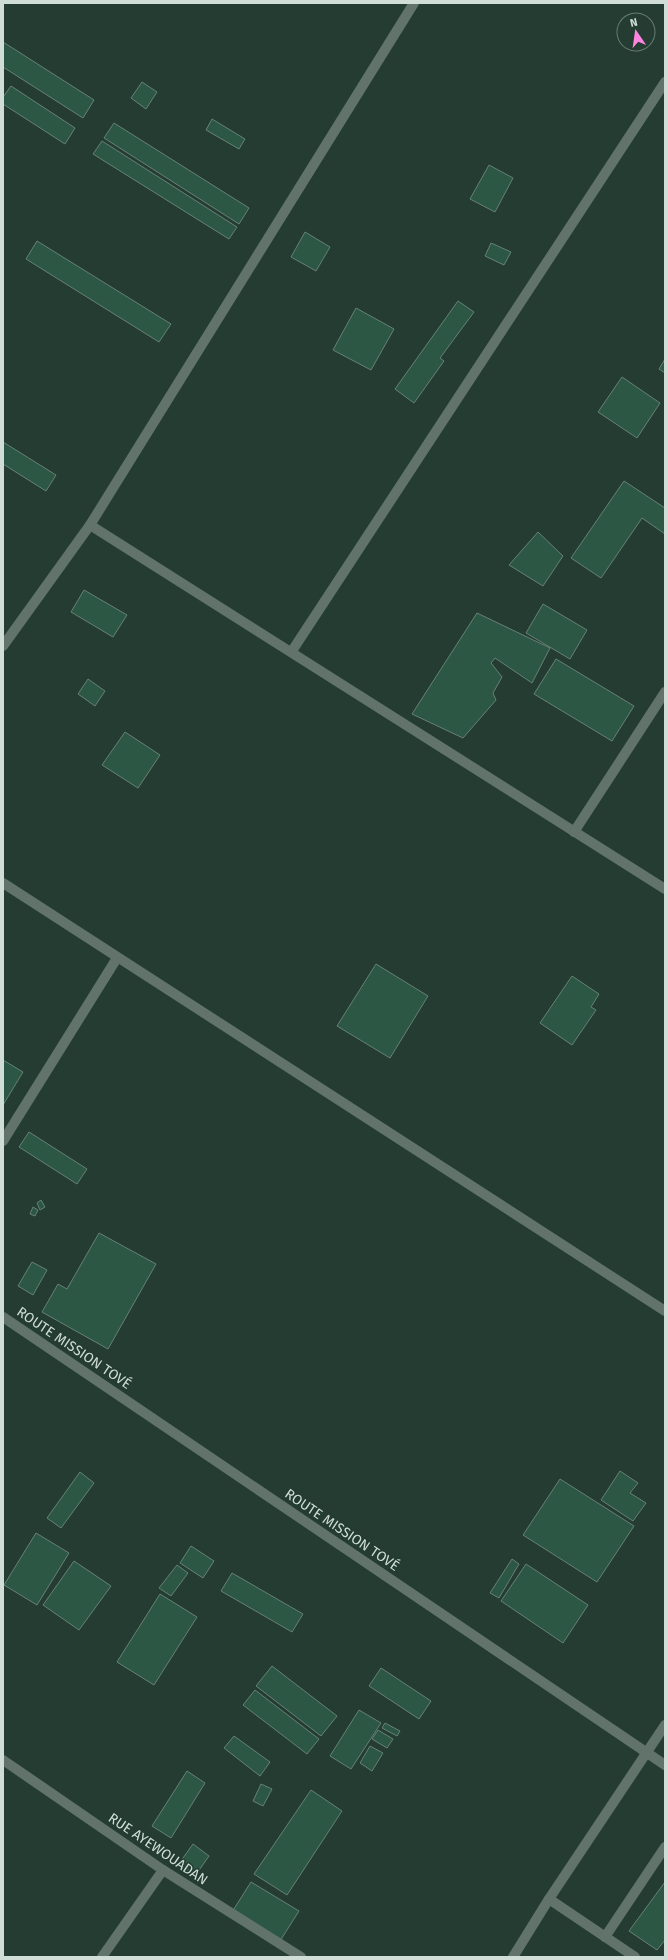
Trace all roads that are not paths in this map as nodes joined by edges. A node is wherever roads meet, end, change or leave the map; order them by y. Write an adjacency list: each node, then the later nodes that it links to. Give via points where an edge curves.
1 (414, 3): 3 (street)
2 (665, 82): 5 (street)
3 (90, 524): 4 (street); 5 (street)
4 (3, 646)
5 (292, 651): 7 (street)
6 (665, 692): 7 (street)
7 (574, 832): 9 (street)
8 (3, 883): 10 (street)
9 (665, 890)
10 (117, 958): 11 (street); 12 (street)
11 (3, 1141)
12 (665, 1311)
13 (3, 1317): 15 (street, ROUTE MISSION TOVÉ)
14 (665, 1725): 15 (street)
15 (647, 1753): 17 (street, ROUTE MISSION TOVÉ); 20 (street)
16 (3, 1760): 19 (street, RUE AYEWOUADAN)
17 (665, 1765)
18 (663, 1853): 21 (street)
19 (163, 1870): 22 (street); 23 (street, RUE AYEWOUADAN)
20 (549, 1899): 21 (street); 24 (street)
21 (605, 1937): 25 (street)
22 (102, 1957)
23 (301, 1957)
24 (513, 1957)
25 (635, 1957)

